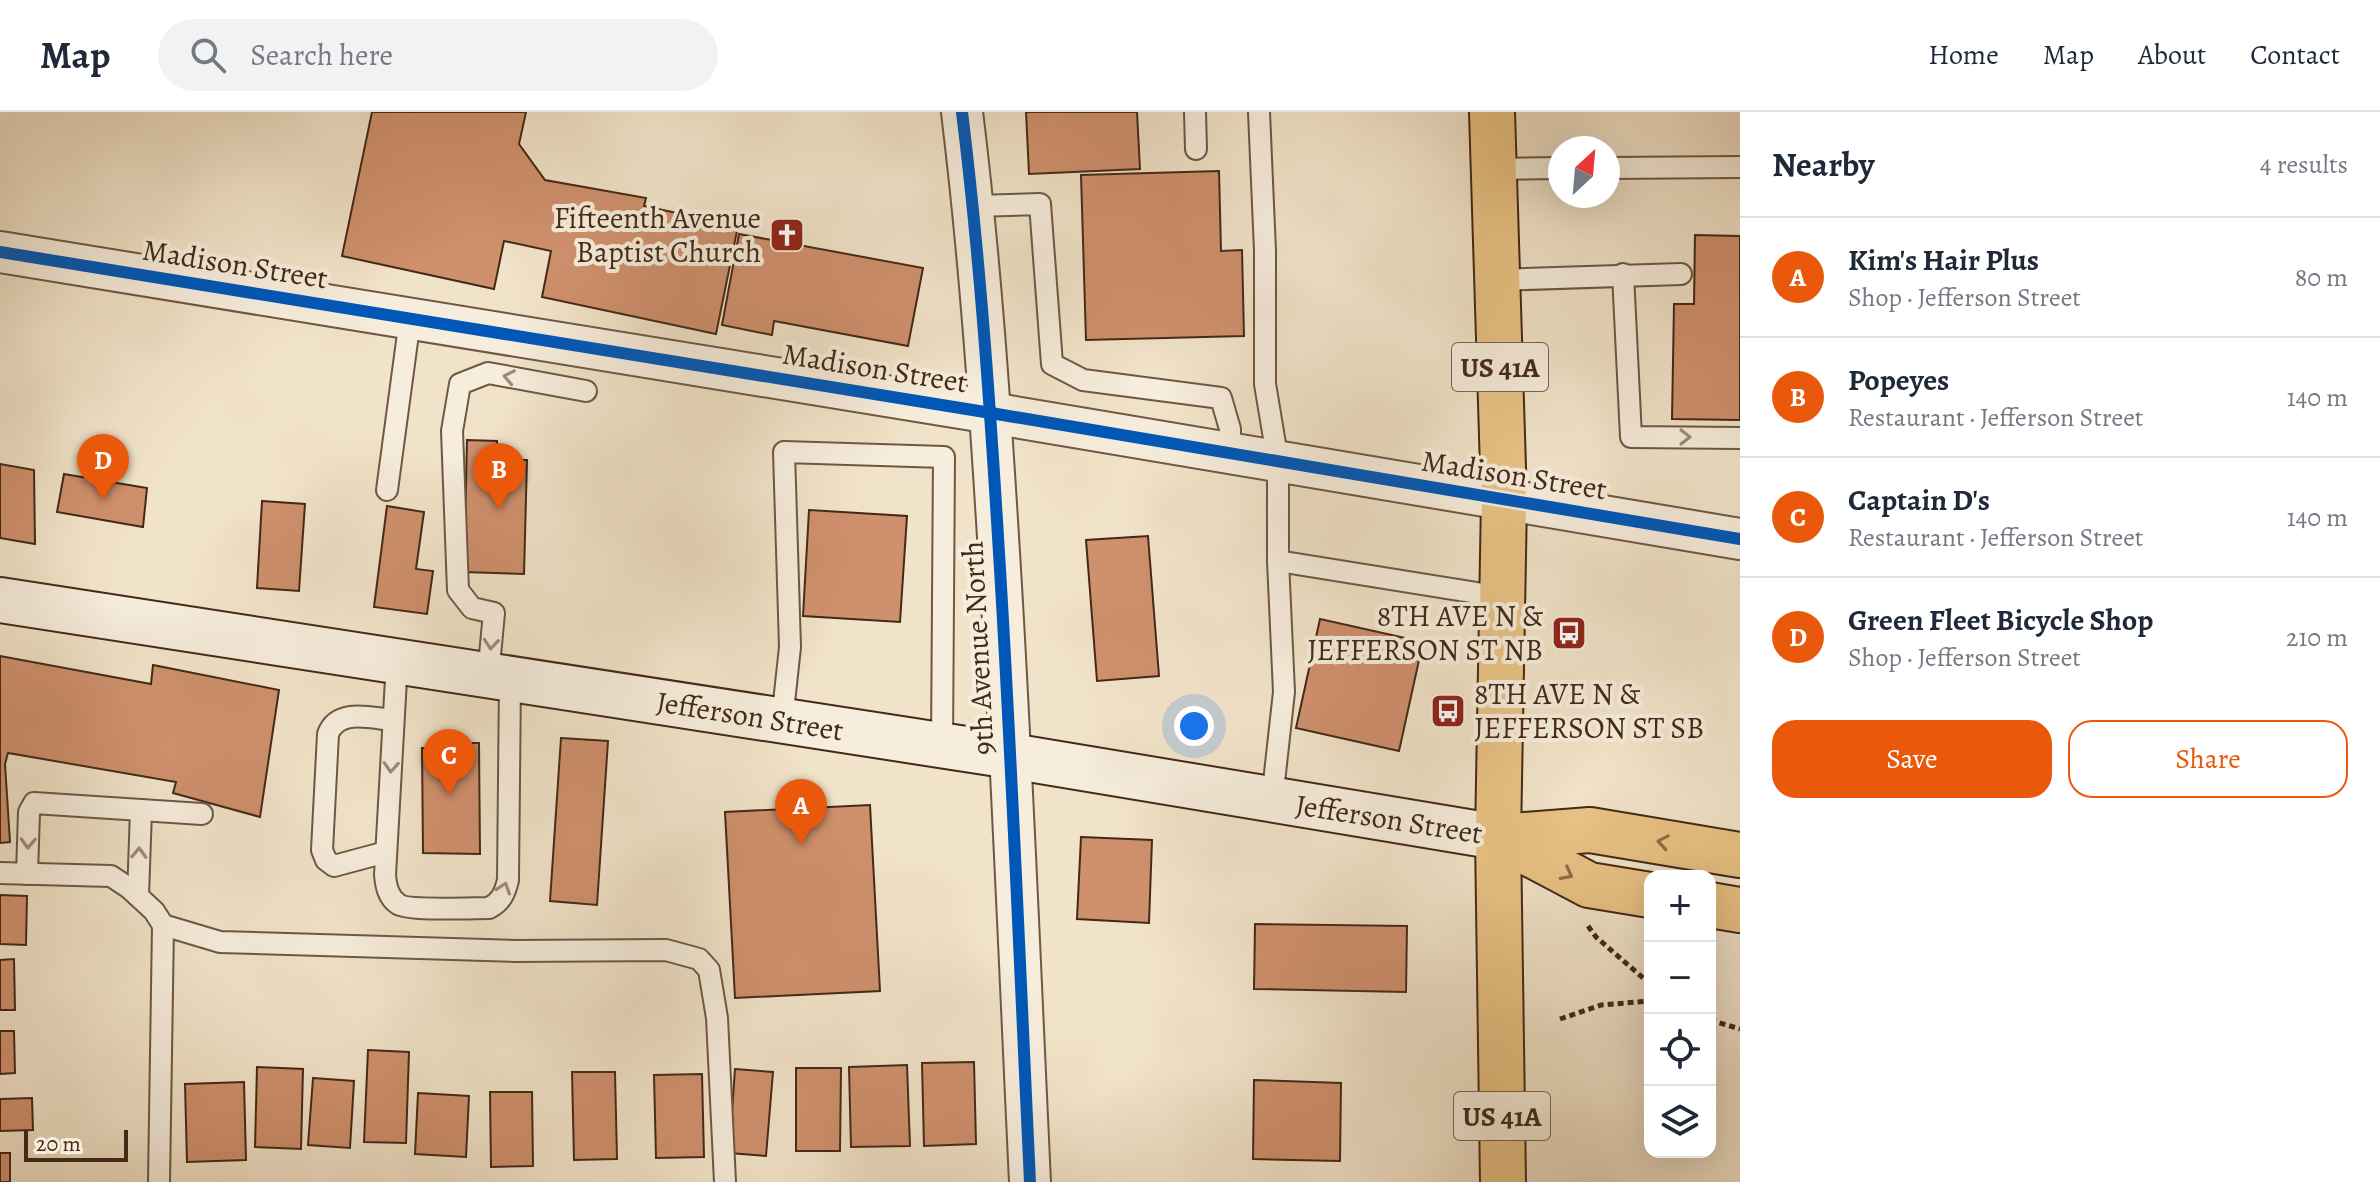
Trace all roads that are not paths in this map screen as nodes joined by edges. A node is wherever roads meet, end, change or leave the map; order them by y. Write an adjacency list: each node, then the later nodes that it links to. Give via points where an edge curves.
1 (962, 112): 10 (street, 9th Avenue North)
2 (1195, 112): 5 (lane)
3 (1259, 112): 20 (lane, via 1265,384)
4 (1492, 112): 9 (main road, US 41A)
5 (1196, 149)
6 (1740, 167): 8 (lane)
7 (1548, 168): 9 (lane)
8 (1620, 168)
9 (1493, 169): 14 (main road, US 41A)
10 (974, 206): 17 (street, 9th Avenue North); 19 (lane, via 1040,204 1052,364 1083,380 1221,398)
11 (0, 252): 15 (street, Madison Street)
12 (1623, 274): 13 (lane); 14 (lane); 18 (lane, one-way to 18, via 1631,437)
13 (1681, 274)
14 (1497, 280): 22 (main road, US 41A)
15 (410, 319): 17 (street, Madison Street); 21 (lane)
16 (586, 391): 28 (lane, one-way to 28, via 488,373 460,384 452,431 458,590 472,608 494,613)
17 (991, 413): 19 (street, Madison Street); 32 (street, 9th Avenue North)
18 (1740, 438)
19 (1230, 453): 20 (street, Madison Street)
20 (1278, 462): 22 (street, Madison Street); 24 (lane)
21 (387, 490)
22 (1504, 500): 23 (street, Madison Street); 25 (main road, US 41A)
23 (1740, 539)
24 (1278, 561): 25 (lane); 33 (lane, via 1284,692)
25 (1502, 597): 36 (main road, US 41A)
26 (0, 600): 27 (main road, Jefferson Street)
27 (397, 661): 28 (main road, Jefferson Street); 29 (lane)
28 (499, 678): 30 (main road, Jefferson Street); 37 (lane, one-way to 28, via 386,888 403,907 489,908 505,893)
29 (393, 720): 37 (lane, one-way to 37); 37 (lane, via 342,717 328,734 322,850 326,860 334,866)
30 (782, 721): 31 (main road, Jefferson Street); 31 (lane, via 790,647 784,452 944,457)
31 (942, 746): 32 (main road, Jefferson Street)
32 (1011, 756): 33 (main road, Jefferson Street); 48 (street, 9th Avenue North)
33 (1272, 800): 36 (main road, Jefferson Street)
34 (141, 810): 35 (lane); 40 (lane, one-way to 40, via 31,806); 42 (lane, one-way to 34)
35 (202, 814)
36 (1498, 837): 38 (main road, Jefferson Street, one-way to 36, via 1590,830); 41 (main road, Jefferson Street, one-way to 41, via 1589,885); 49 (main road, US 41A)
37 (386, 852)
38 (1740, 855)
39 (0, 873): 40 (lane)
40 (27, 874): 42 (lane, via 111,876)
41 (1644, 894)
42 (138, 896): 45 (lane)
43 (1716, 906): 44 (main road)
44 (1740, 910)
45 (163, 925): 46 (lane); 47 (lane, via 220,942 666,950 699,959 709,970 717,1018)
46 (159, 1182)
47 (725, 1182)
48 (1030, 1182)
49 (1503, 1182)

